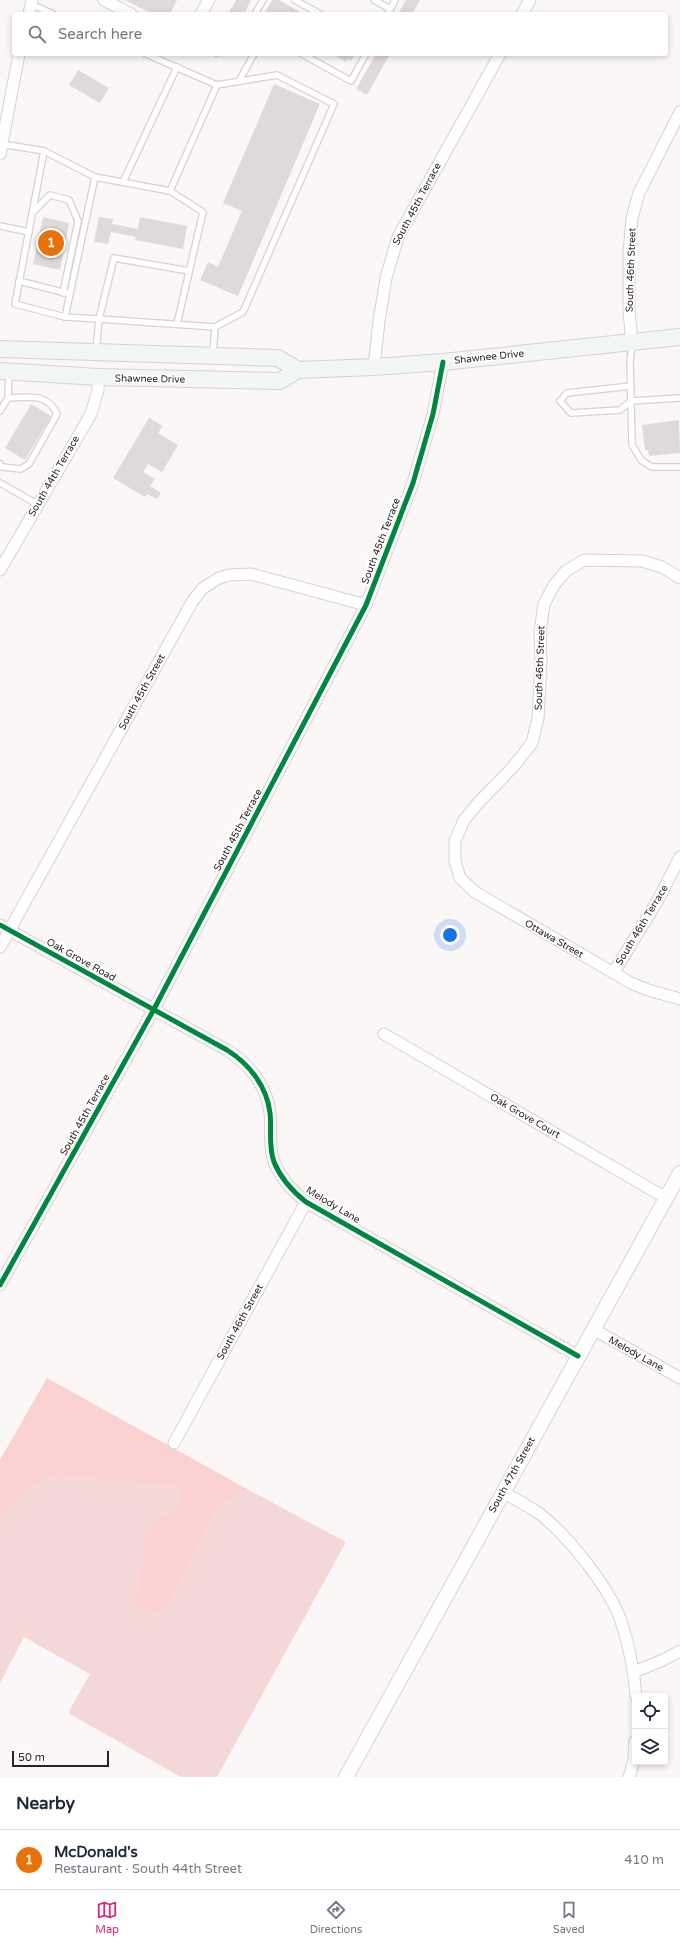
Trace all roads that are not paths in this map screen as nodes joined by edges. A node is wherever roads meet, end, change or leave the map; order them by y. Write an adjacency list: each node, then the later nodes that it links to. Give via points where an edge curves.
1 (104, 0): 10 (street)
2 (209, 0): 11 (street)
3 (263, 0): 12 (lane)
4 (295, 0): 13 (lane)
5 (374, 0): 14 (lane)
6 (395, 0): 14 (lane)
7 (530, 0): 15 (street)
8 (30, 6): 9 (lane)
9 (47, 12)
10 (127, 12)
11 (202, 12)
12 (256, 12)
13 (316, 12)
14 (389, 12)
15 (523, 12)
16 (19, 56): 26 (street)
17 (150, 56): 22 (lane)
18 (253, 56): 23 (lane)
19 (306, 56): 20 (lane, via 351,81)
20 (365, 56)
21 (499, 56): 47 (street, South 45th Terrace, via 398,237 386,278)
22 (177, 68): 24 (lane); 29 (lane)
23 (239, 81): 24 (lane); 40 (lane, via 277,75 334,104 243,312)
24 (217, 85): 30 (lane)
25 (680, 112): 42 (street, South 46th Street, via 639,193 632,218 629,311)
26 (1, 149): 27 (lane)
27 (44, 151): 28 (lane); 31 (lane)
28 (95, 177): 29 (lane); 36 (lane)
29 (123, 182): 30 (lane)
30 (170, 191): 34 (lane, via 203,212)
31 (33, 212): 33 (lane); 36 (lane, via 50,195 69,200 78,221)
32 (0, 226): 33 (lane)
33 (29, 232): 35 (lane)
34 (189, 271): 38 (lane, via 114,258); 39 (lane)
35 (19, 281): 36 (lane); 37 (lane, via 15,304)
36 (66, 293): 37 (lane)
37 (65, 317): 38 (lane)
38 (99, 319): 39 (lane); 44 (lane)
39 (177, 324): 40 (lane)
40 (215, 327): 45 (lane)
41 (680, 337): 42 (main road, Shawnee Drive)
42 (632, 343): 46 (main road, Shawnee Drive); 52 (lane)
43 (0, 349): 44 (main road)
44 (96, 352): 45 (main road); 50 (main road)
45 (213, 357): 48 (main road, via 278,358); 51 (main road)
46 (443, 362): 47 (main road, Shawnee Drive); 63 (street, South 45th Terrace, via 433,414 413,484)
47 (374, 367): 48 (main road, Shawnee Drive)
48 (298, 370): 51 (main road, Shawnee Drive, via 280,380)
49 (4, 371): 50 (main road, Shawnee Drive); 53 (lane)
50 (98, 377): 51 (main road, Shawnee Drive); 60 (street, South 44th Terrace, via 98,390 91,414)
51 (212, 380)
52 (631, 386): 55 (lane); 55 (lane, via 567,393 560,401 572,414 620,410)
53 (8, 398): 56 (lane); 57 (lane, via 42,398 53,404 57,414 29,464 21,469)
54 (680, 398): 55 (lane)
55 (631, 401): 58 (lane, via 632,445 642,461 652,467)
56 (0, 411)
57 (0, 464)
58 (680, 467)
59 (0, 483): 60 (lane)
60 (37, 504): 61 (street, South 44th Terrace)
61 (0, 570)
62 (680, 578): 64 (street, South 46th Street, via 662,567 642,561 584,560 566,571 554,585 544,604 540,632 538,718 532,743 464,820 455,842)
63 (366, 605): 66 (street, South 45th Street, via 251,574 219,578 202,589 192,602); 70 (street, South 45th Terrace)
64 (455, 851): 68 (street, Ottawa Street, via 460,878 475,892)
65 (680, 857): 68 (street, South 46th Terrace, via 658,900)
66 (5, 927): 67 (street, South 45th Street); 70 (street, Oak Grove Road)
67 (0, 947)
68 (614, 972): 69 (street, Ottawa Street, via 648,990)
69 (680, 999)
70 (153, 1011): 74 (street, Melody Lane, via 237,1057 259,1081 267,1097 275,1162 281,1176); 75 (street, South 45th Terrace)
71 (384, 1034): 73 (street, Oak Grove Court)
72 (680, 1174): 73 (street, South 47th Street)
73 (666, 1198): 76 (street, South 47th Street)
74 (306, 1202): 77 (street, Melody Lane); 79 (street, South 46th Street)
75 (0, 1286)
76 (593, 1329): 77 (street, South 47th Street); 78 (street, Melody Lane)
77 (578, 1356): 80 (street, South 47th Street)
78 (680, 1378)
79 (174, 1443)
80 (503, 1492): 82 (street, via 540,1514 573,1547 600,1582 621,1620); 85 (street, South 47th Street)
81 (680, 1651): 82 (street)
82 (634, 1672): 83 (street)
83 (636, 1693)
84 (633, 1765): 86 (street)
85 (346, 1777)
86 (629, 1777)

